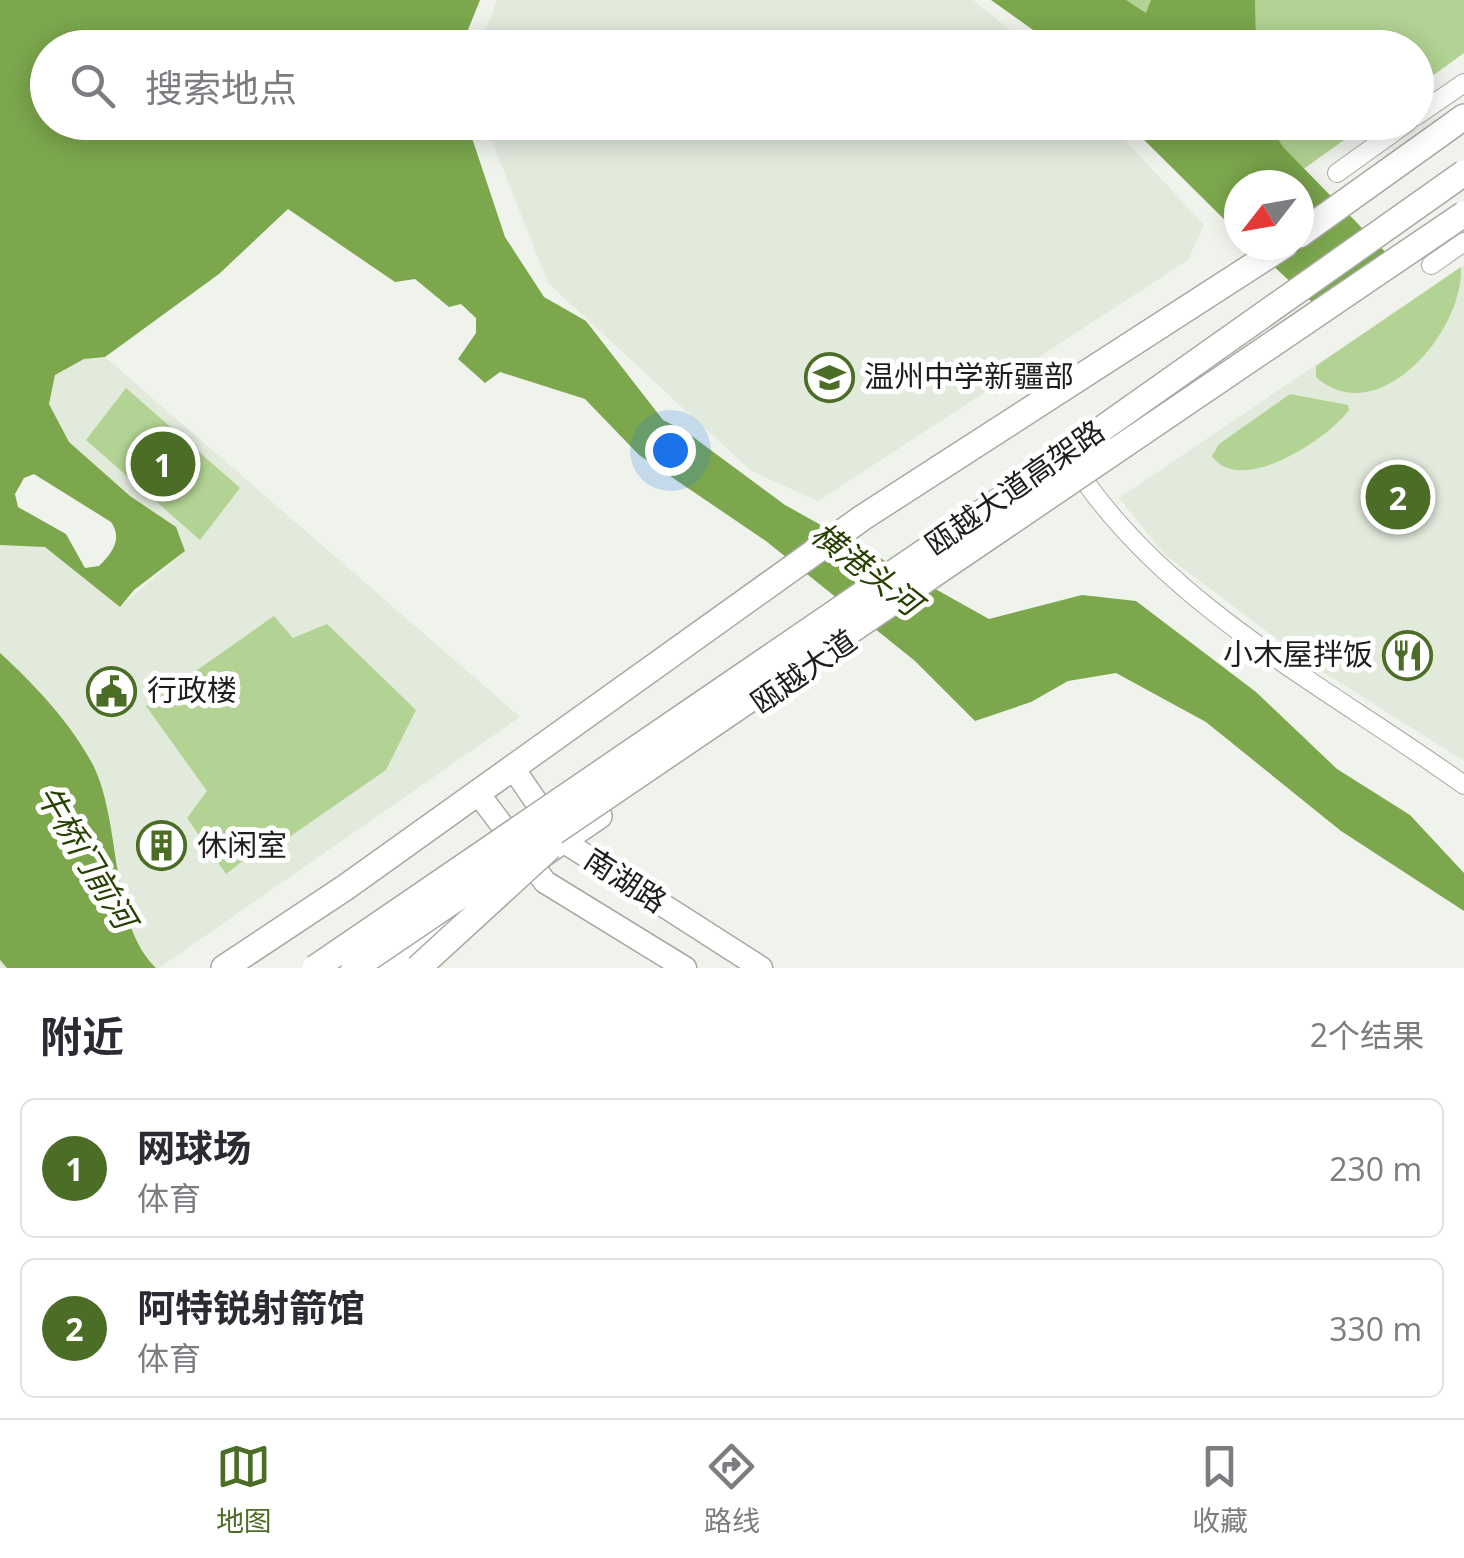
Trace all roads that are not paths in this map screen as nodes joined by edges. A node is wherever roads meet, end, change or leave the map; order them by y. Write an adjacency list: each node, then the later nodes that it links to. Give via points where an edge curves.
1 (1464, 83): 2 (street)
2 (1434, 104)
3 (1464, 117): 4 (highway)
4 (1434, 139)
5 (1383, 140): 7 (street)
6 (1432, 140): 11 (highway)
7 (1338, 173)
8 (1464, 173): 23 (highway, 瓯越大道高架路, bridge, via 1028,481)
9 (1464, 204): 15 (highway, 瓯越大道, bridge)
10 (1464, 214): 19 (highway, 瓯越大道高架路, bridge)
11 (1314, 224)
12 (1464, 242): 14 (street)
13 (1264, 260): 16 (highway, via 862,518)
14 (1432, 265)
15 (1084, 480): 17 (street, via 1108,515 1174,582); 20 (highway, 瓯越大道, bridge)
16 (513, 768): 18 (highway); 20 (main road, 南湖路)
17 (1464, 785)
18 (477, 792): 21 (main road, 南湖路); 22 (highway)
19 (590, 807): 24 (highway, 瓯越大道高架路, bridge); 26 (highway, bridge)
20 (563, 841): 21 (highway, 瓯越大道); 28 (main road, 南湖路)
21 (530, 862): 25 (highway, 瓯越大道); 27 (main road, 南湖路, via 545,882)
22 (224, 968)
23 (315, 968)
24 (354, 968)
25 (390, 968)
26 (418, 968)
27 (685, 968)
28 (761, 968)

